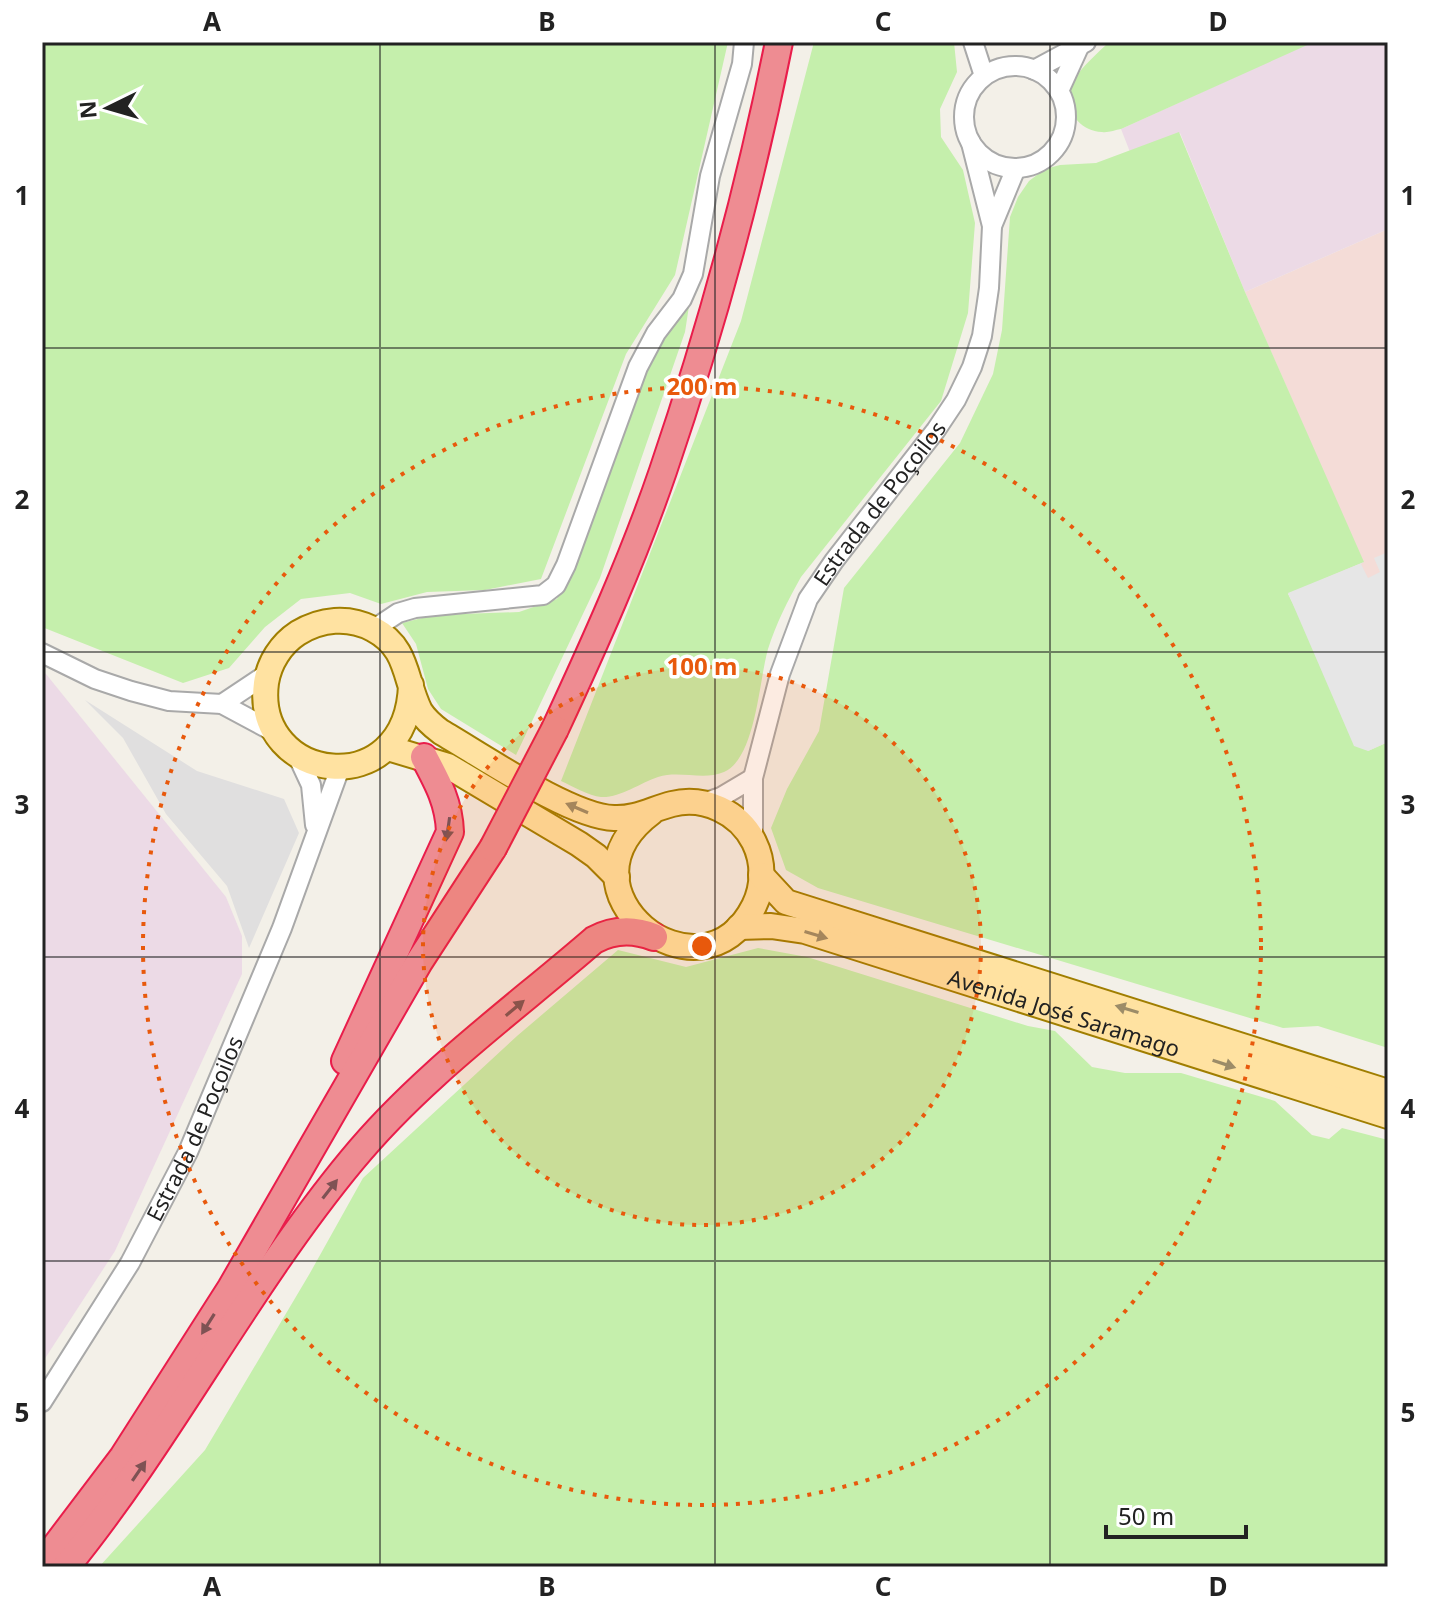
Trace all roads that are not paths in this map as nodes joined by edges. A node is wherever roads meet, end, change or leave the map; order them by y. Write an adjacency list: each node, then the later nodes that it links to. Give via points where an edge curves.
1 (744, 42): 11 (street, via 710,176 693,274 638,367 556,585 543,595 514,600 415,608)
2 (779, 42): 32 (highway, bridge, via 721,289 662,474 594,644 425,983)
3 (973, 42): 6 (street)
4 (1082, 45): 5 (street); 7 (street)
5 (1034, 70): 6 (street, via 1008,66); 7 (street)
6 (984, 76): 8 (street, Estrada de Poçoilos, via 965,107)
7 (1059, 91): 9 (street, via 1065,107 1060,139 1042,160)
8 (971, 143): 9 (street, via 986,159); 10 (street, Estrada de Poçoilos)
9 (1016, 168): 10 (street, Estrada de Poçoilos)
10 (992, 226): 21 (street, Estrada de Poçoilos, via 989,288 972,367 936,430 808,599 780,674)
11 (374, 629): 13 (main road, via 353,621 310,626 291,637); 14 (main road, via 392,643)
12 (42, 653): 15 (street, via 131,691 169,701)
13 (267, 674): 15 (street); 16 (main road, Estrada de Poçoilos, via 268,715)
14 (411, 685): 17 (main road, via 411,708 403,730); 23 (main road, one-way to 14, via 611,819 567,804 441,732 421,712)
15 (222, 704): 16 (street)
16 (276, 733): 18 (main road, Estrada de Poçoilos)
17 (388, 748): 19 (main road); 20 (main road, via 358,765)
18 (297, 755): 20 (main road, Estrada de Poçoilos); 24 (street, Estrada de Poçoilos, via 311,785)
19 (424, 757): 27 (main road, via 579,844); 32 (highway, one-way to 32, via 445,795 450,832)
20 (340, 768): 24 (street, Estrada de Poçoilos)
21 (753, 778): 22 (street); 25 (street, Estrada de Poçoilos)
22 (703, 803): 23 (main road, via 672,804); 25 (main road, via 738,820)
23 (652, 812): 27 (main road, via 626,840)
24 (316, 839): 33 (street, Estrada de Poçoilos, via 188,1152 130,1263)
25 (753, 841): 26 (main road, Estrada de Poçoilos)
26 (761, 875): 28 (main road, via 755,904); 30 (main road, Avenida José Saramago, one-way to 26, via 786,902)
27 (617, 877): 29 (main road, via 628,912)
28 (739, 927): 29 (main road, via 704,945 678,945); 31 (main road, Avenida José Saramago, one-way to 31, via 805,931)
29 (654, 937): 32 (highway, one-way to 29, via 352,1159 441,1071 594,940 629,930)
30 (1388, 1092)
31 (1388, 1116)
32 (240, 1293): 34 (highway, one-way to 34); 35 (highway, one-way to 32, via 132,1481)
33 (42, 1402)
34 (42, 1564)
35 (66, 1567)

